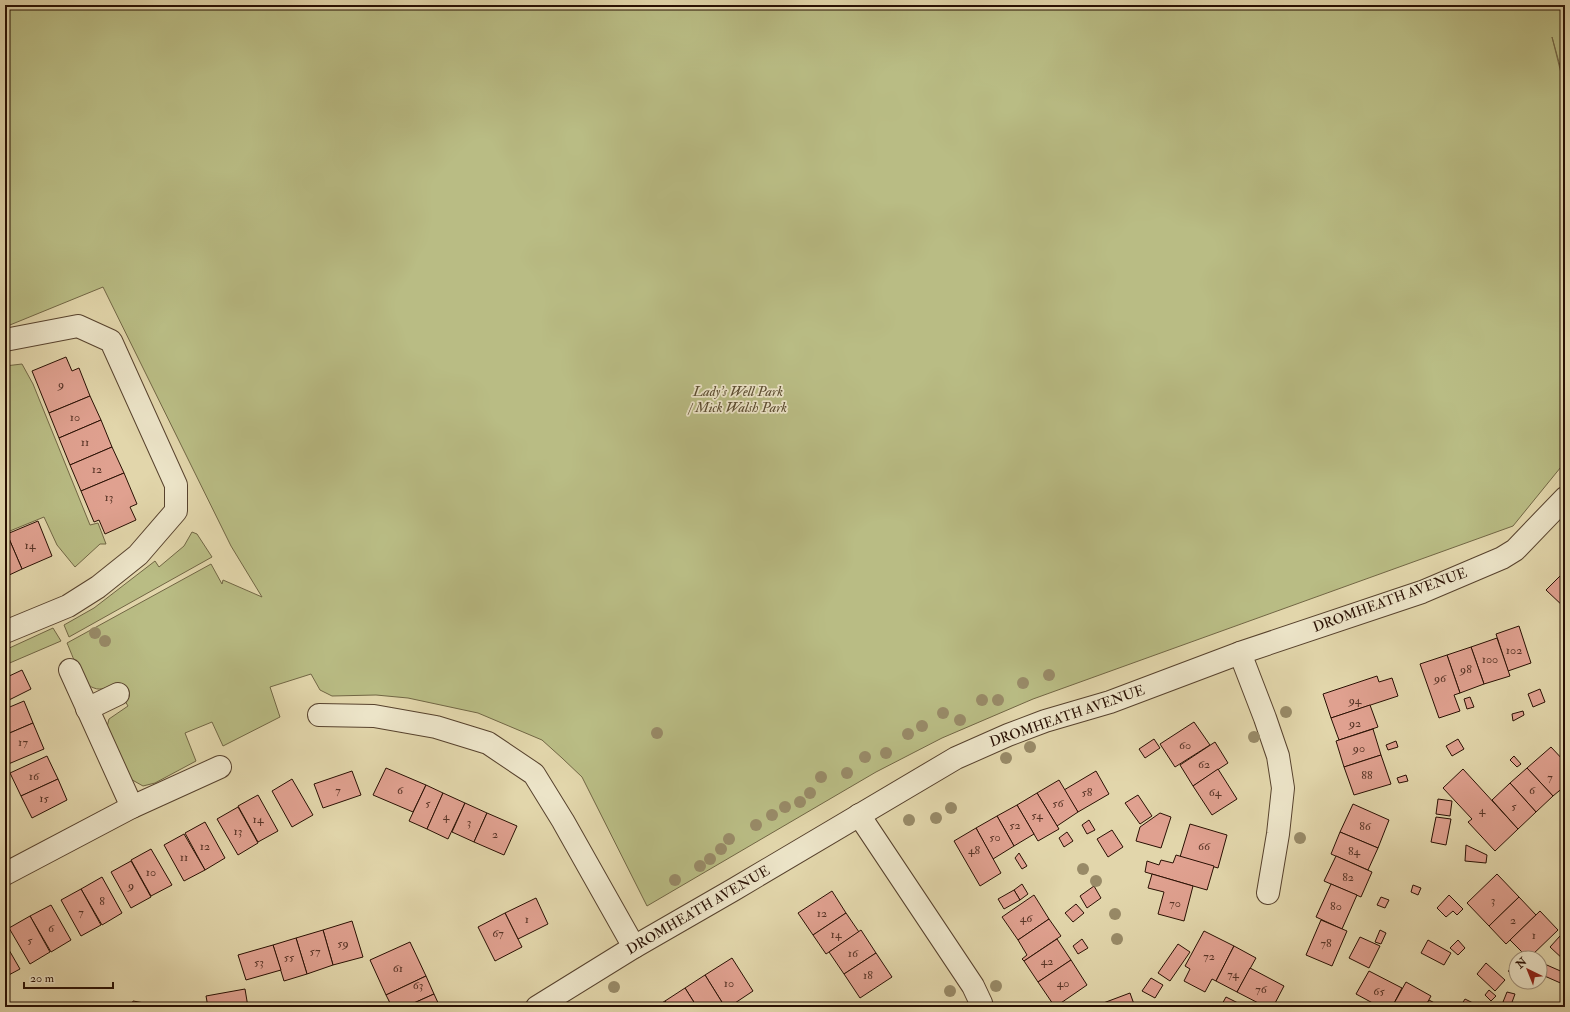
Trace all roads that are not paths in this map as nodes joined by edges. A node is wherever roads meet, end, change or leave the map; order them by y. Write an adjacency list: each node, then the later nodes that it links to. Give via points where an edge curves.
1 (5, 340): 3 (street, via 78,326 111,342 176,485 176,511 138,555 98,587 68,606)
2 (1565, 498): 4 (street, DROMHEATH AVENUE, via 1515,550 1502,558 1422,592)
3 (5, 632)
4 (1240, 653): 11 (street, DROMHEATH AVENUE, via 1110,702 1045,721 1000,738 956,758); 13 (street, via 1278,756 1283,788)
5 (70, 670): 7 (street)
6 (118, 694): 7 (street)
7 (87, 709): 10 (street)
8 (318, 715): 14 (street, via 374,716 436,727 488,743 534,774)
9 (220, 767): 10 (street)
10 (132, 807): 12 (street)
11 (859, 815): 14 (street, DROMHEATH AVENUE); 16 (street, via 976,991)
12 (5, 874)
13 (1268, 894)
14 (634, 947): 15 (street, DROMHEATH AVENUE)
15 (539, 1007)
16 (982, 1007)

